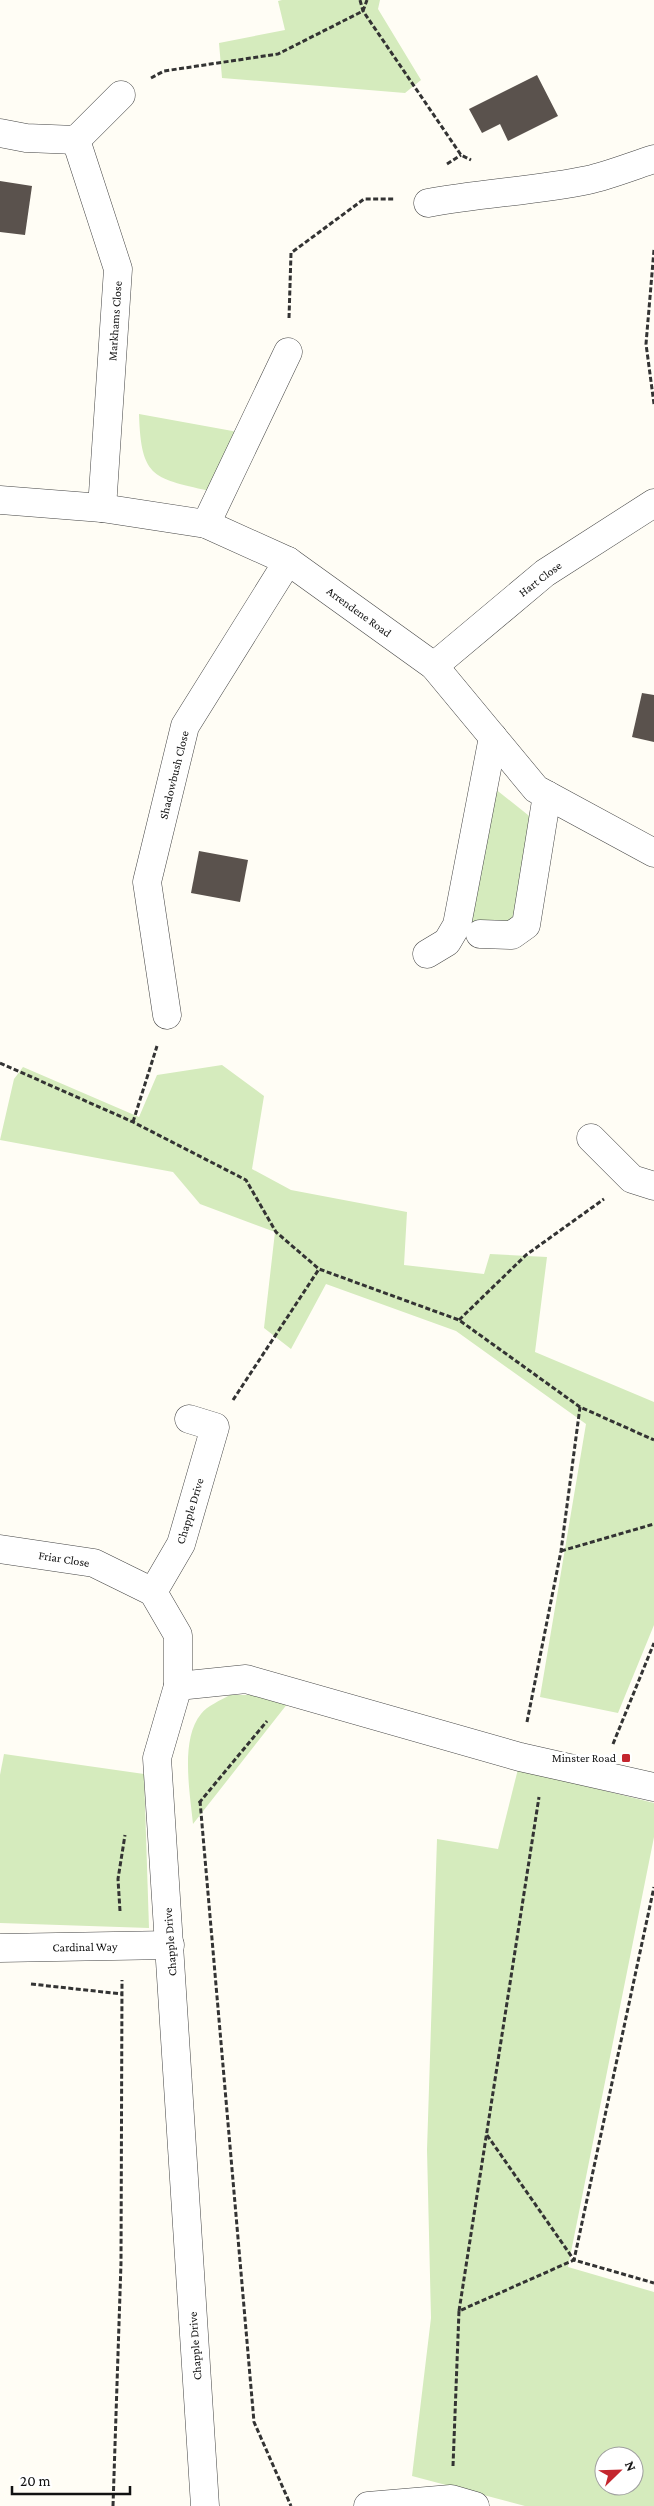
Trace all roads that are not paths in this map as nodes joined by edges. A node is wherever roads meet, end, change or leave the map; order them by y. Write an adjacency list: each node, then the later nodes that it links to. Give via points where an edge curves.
1 (121, 95): 3 (street)
2 (0, 133): 3 (street, via 26,138)
3 (76, 140): 9 (street, Markhams Close, via 118,269)
4 (654, 160): 5 (street, via 589,180)
5 (428, 203)
6 (288, 352): 10 (street)
7 (0, 500): 9 (street, Arrendene Road)
8 (654, 503): 12 (street, Hart Close, via 545,573)
9 (102, 508): 10 (street, Arrendene Road)
10 (206, 524): 11 (street, Arrendene Road)
11 (288, 560): 12 (street, Arrendene Road); 18 (street, Shadowbush Close, via 185,726 148,882)
12 (434, 666): 13 (street, Arrendene Road)
13 (493, 737): 14 (street, Arrendene Road, via 536,789); 17 (street, via 457,925 447,942)
14 (547, 795): 15 (street, Arrendene Road); 16 (street, via 526,925 512,935)
15 (654, 853)
16 (480, 934)
17 (427, 954)
18 (167, 1016)
19 (591, 1138): 20 (street)
20 (643, 1183)
21 (189, 1418): 23 (street, Chapple Drive, via 214,1427 181,1544)
22 (0, 1549): 23 (street, Friar Close, via 94,1563)
23 (153, 1592): 24 (street, Chapple Drive, via 178,1635)
24 (178, 1686): 25 (street, via 246,1678 532,1760); 26 (street, Chapple Drive, via 157,1758)
25 (654, 1787)
26 (170, 1945): 27 (street, Cardinal Way); 29 (street, Chapple Drive)
27 (0, 1948)
28 (463, 2503): 30 (street)
29 (205, 2506)
30 (368, 2506)

